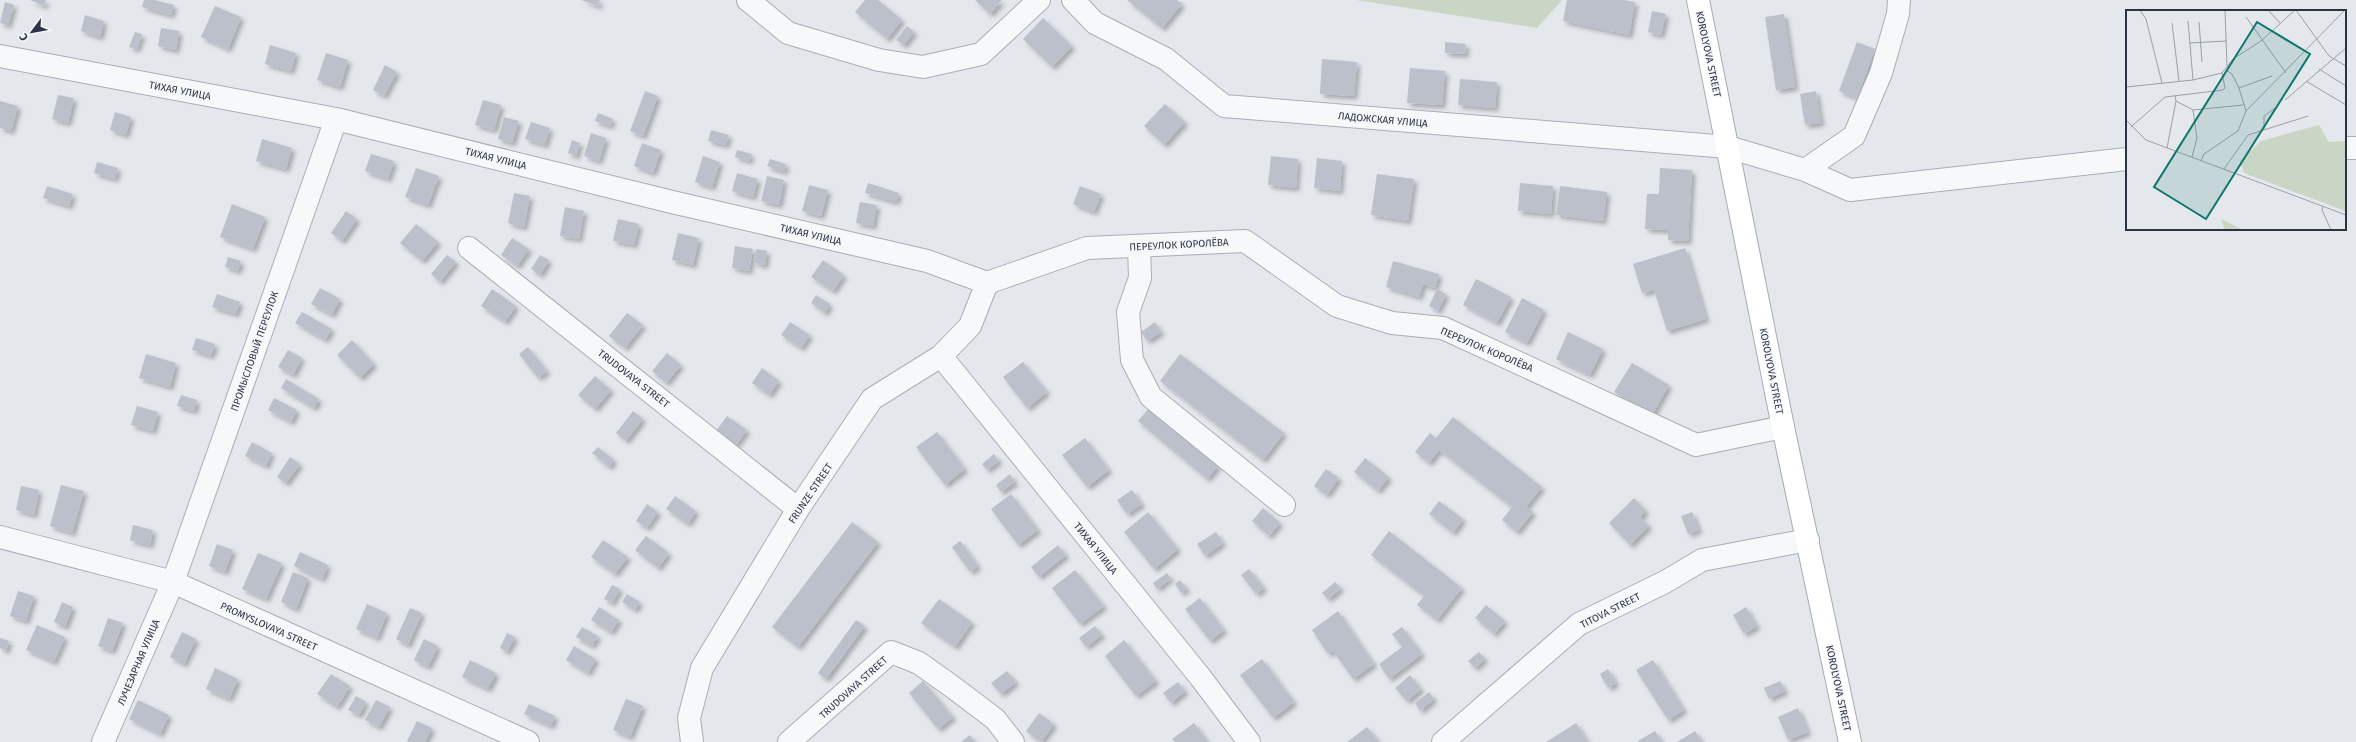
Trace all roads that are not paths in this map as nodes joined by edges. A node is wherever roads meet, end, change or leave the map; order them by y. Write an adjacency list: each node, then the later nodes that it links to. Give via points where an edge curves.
1 (748, 0): 2 (street, via 788,33 879,60 923,67 981,54)
2 (1039, 0)
3 (1073, 0): 8 (street, ЛАДОЖСКАЯ УЛИЦА, via 1094,23 1166,59 1224,106)
4 (1698, 0): 8 (main road, KOROLYOVA STREET)
5 (1899, 0): 10 (street, via 1898,14 1881,73 1854,136)
6 (0, 56): 7 (street, ТИХАЯ УЛИЦА)
7 (336, 119): 13 (street, ТИХАЯ УЛИЦА, via 672,202 927,261); 20 (street, ПРОМЫСЛОВЫЙ ПЕРЕУЛОК)
8 (1728, 147): 10 (street, ЛАДОЖСКАЯ УЛИЦА); 15 (main road, KOROLYOVA STREET)
9 (2126, 159): 10 (street, ЛАДОЖСКАЯ УЛИЦА, via 1850,190)
10 (1805, 170)
11 (1139, 246): 13 (street, ПЕРЕУЛОК КОРОЛЁВА, via 1087,248); 15 (street, ПЕРЕУЛОК КОРОЛЁВА, via 1244,241 1337,306 1392,323 1443,328 1696,445); 16 (street, via 1140,278 1128,312 1132,360 1151,397)
12 (469, 248): 17 (street, TRUDOVAYA STREET)
13 (987, 283): 14 (street, FRUNZE STREET, via 970,326)
14 (941, 356): 17 (street, FRUNZE STREET, via 872,399); 26 (street, ТИХАЯ УЛИЦА)
15 (1783, 427): 19 (main road, KOROLYOVA STREET)
16 (1284, 505)
17 (798, 509): 23 (street, FRUNZE STREET, via 702,668 689,718)
18 (0, 537): 20 (street, PROMYSLOVAYA STREET)
19 (1808, 540): 27 (street, TITOVA STREET, via 1702,560 1665,582 1579,624); 28 (main road, KOROLYOVA STREET)
20 (172, 582): 21 (street, ЛУЧЕЗАРНАЯ УЛИЦА); 22 (street, PROMYSLOVAYA STREET)
21 (103, 742)
22 (528, 742)
23 (692, 742)
24 (789, 742): 25 (street, TRUDOVAYA STREET, via 891,652 920,663 954,688 995,719)
25 (1012, 742)
26 (1250, 742)
27 (1443, 742)
28 (1850, 742)

